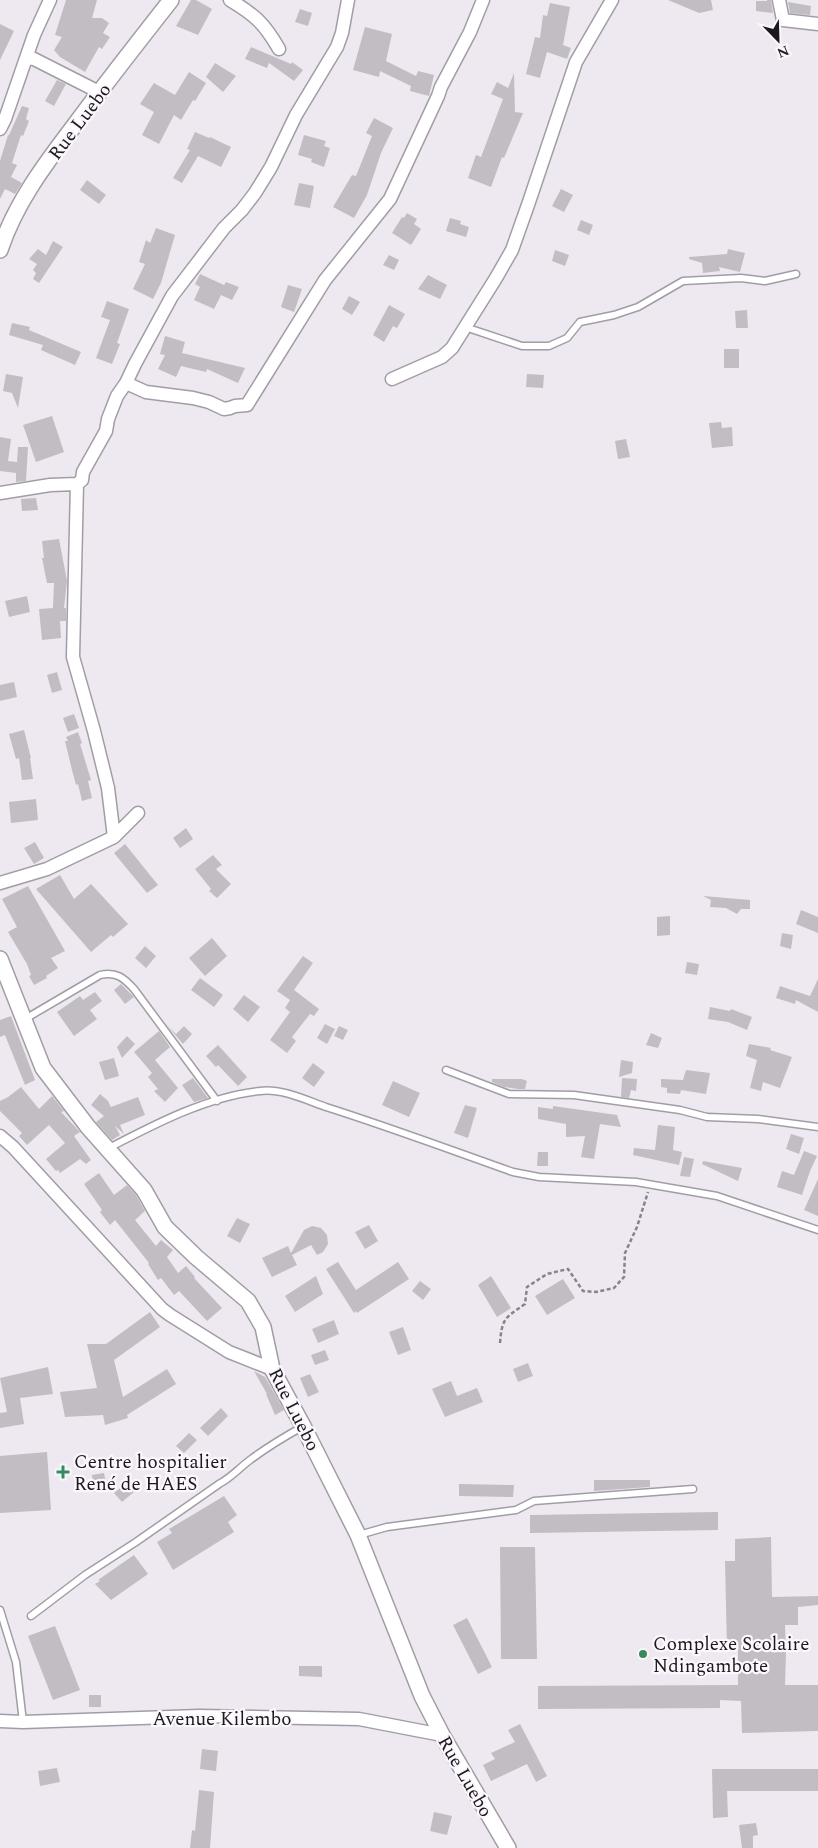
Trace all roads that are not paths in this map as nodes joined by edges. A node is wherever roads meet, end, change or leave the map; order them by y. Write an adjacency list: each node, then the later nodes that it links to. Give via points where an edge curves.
1 (50, 0): 10 (street)
2 (171, 0): 11 (street, Rue Luebo)
3 (230, 0): 9 (street, via 259,19)
4 (348, 0): 17 (street, via 336,47 296,115 271,166 255,193 172,296)
5 (483, 0): 17 (street, via 390,199 325,280 247,405 224,409 193,398 146,392)
6 (612, 0): 15 (street, via 576,62 512,250)
7 (779, 0): 8 (street, via 782,20)
8 (818, 24)
9 (279, 49)
10 (27, 58): 11 (street); 12 (street)
11 (99, 92): 13 (street, Rue Luebo, via 34,182)
12 (0, 129)
13 (0, 250)
14 (796, 274): 15 (lane, via 765,280 683,281 638,307 580,322 567,338 549,346 522,346)
15 (465, 327): 16 (street, via 452,348 442,356)
16 (392, 379)
17 (126, 383): 18 (street, via 117,396 106,431)
18 (77, 484): 19 (street); 21 (street, via 73,657 108,788)
19 (0, 493)
20 (138, 813): 21 (street)
21 (114, 837): 22 (street, via 46,869)
22 (0, 883)
23 (0, 959): 24 (street, Rue Luebo)
24 (23, 1020): 26 (lane, via 100,975 122,977); 29 (street, Rue Luebo, via 43,1068)
25 (446, 1070): 27 (lane, via 509,1094 574,1095 680,1110 707,1118 758,1119)
26 (217, 1101): 29 (lane, via 166,1118); 30 (lane, via 262,1090 279,1092 513,1172 539,1177 636,1182 717,1196)
27 (818, 1127)
28 (0, 1136): 31 (street, via 162,1309 230,1352)
29 (106, 1149): 31 (street, Rue Luebo, via 144,1190 165,1227 248,1301 263,1327)
30 (818, 1230)
31 (272, 1369): 32 (street, Rue Luebo)
32 (303, 1426): 34 (street, Rue Luebo); 36 (lane, via 248,1461 232,1477 85,1575)
33 (693, 1489): 34 (lane, via 534,1501 516,1510 387,1527)
34 (358, 1535): 39 (street, Rue Luebo, via 422,1696)
35 (0, 1610): 38 (lane, via 16,1662)
36 (31, 1616)
37 (0, 1721): 38 (street, Avenue Kilembo)
38 (23, 1722): 39 (street, Avenue Kilembo, via 199,1716 359,1719)
39 (442, 1735): 40 (street, Rue Luebo)
40 (508, 1848)

